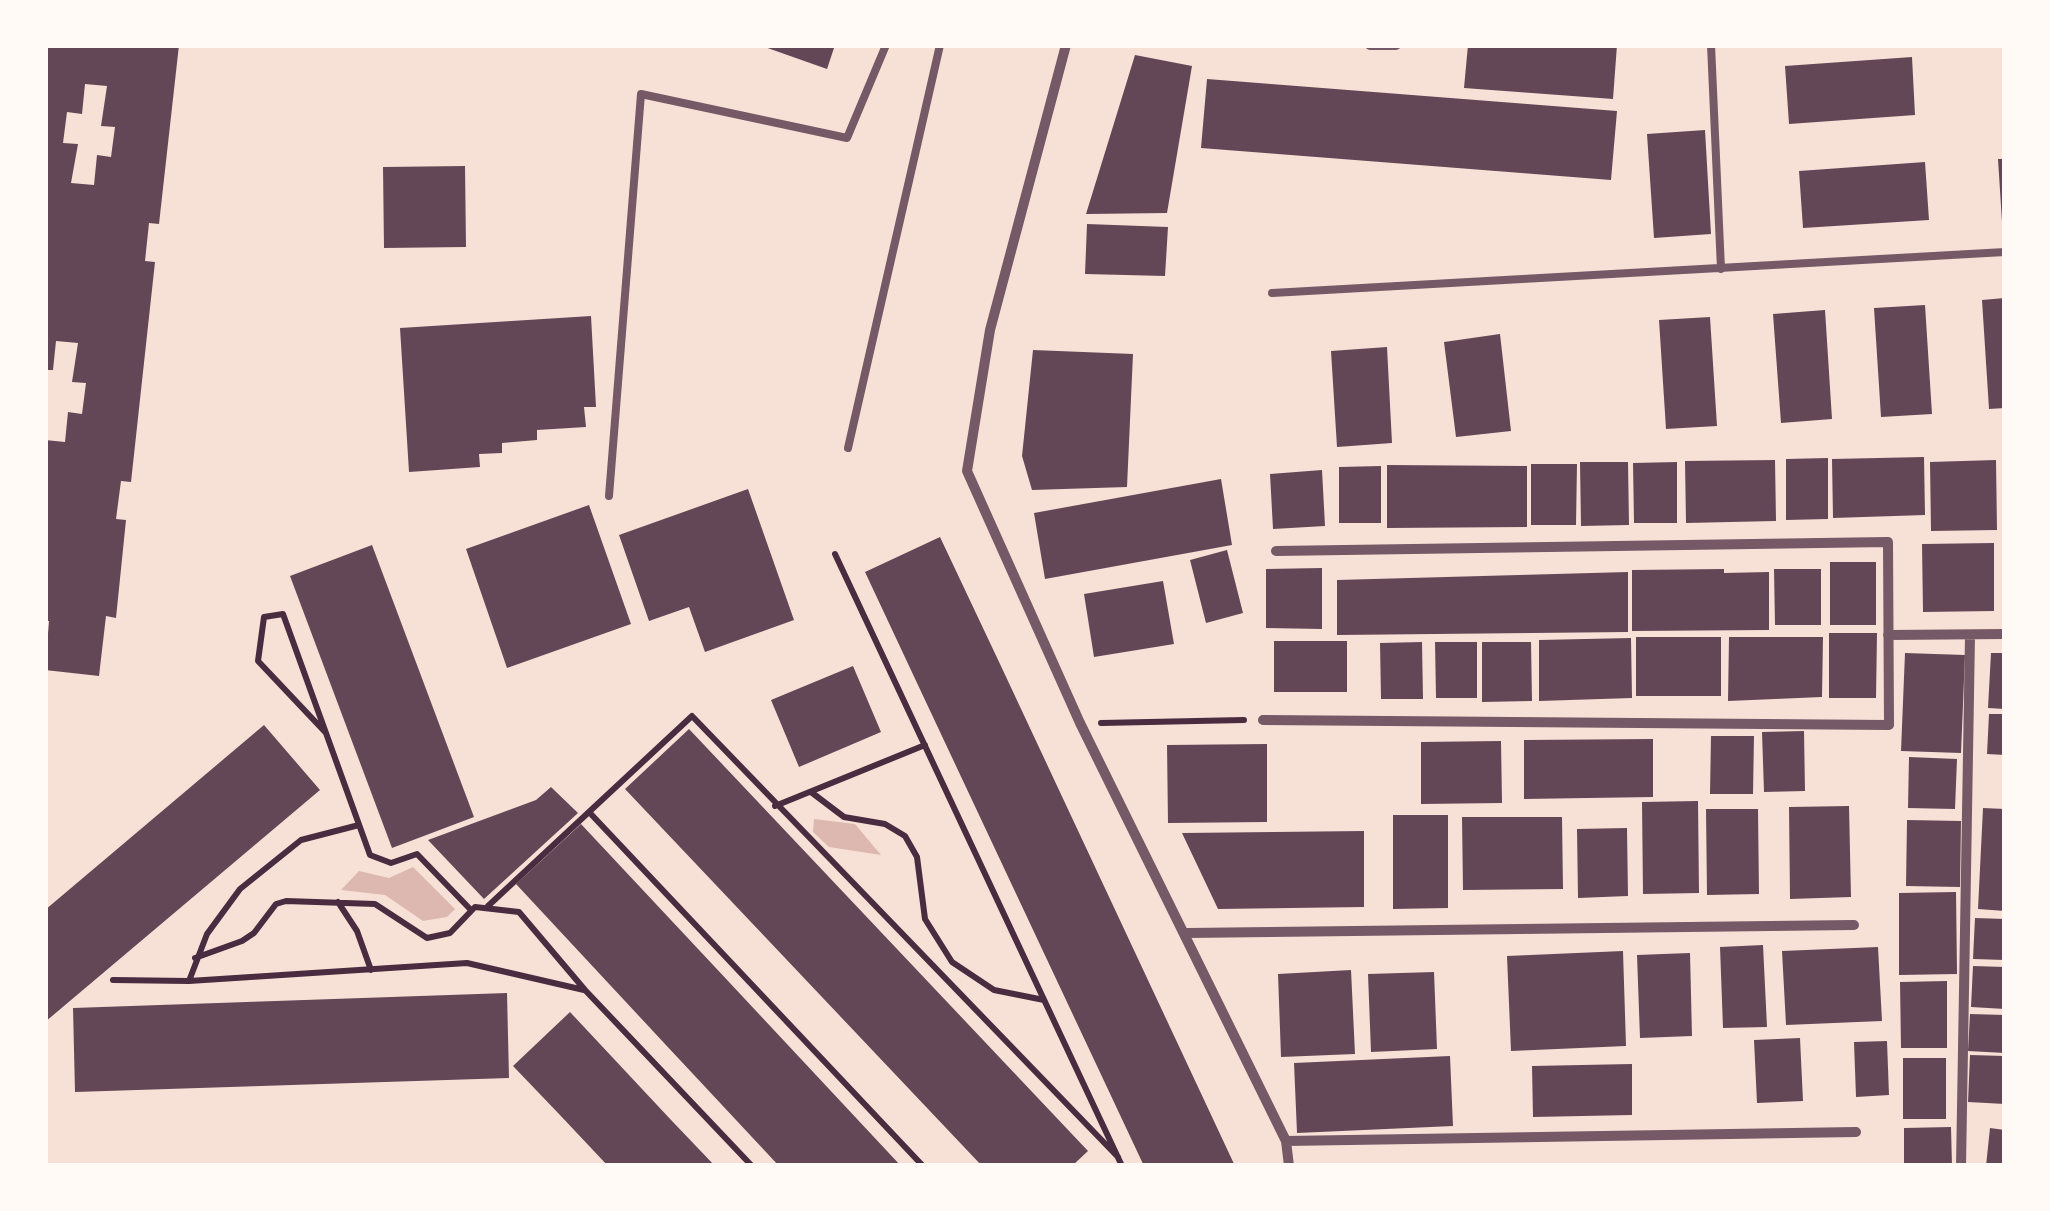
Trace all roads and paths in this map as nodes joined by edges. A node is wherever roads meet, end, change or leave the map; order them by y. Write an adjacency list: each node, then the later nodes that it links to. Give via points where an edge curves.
1 (886, 45): 11 (lane, via 847,138 641,94)
2 (940, 45): 10 (lane)
3 (1066, 45): 18 (street, via 990,330 967,472)
4 (1370, 45): 5 (street)
5 (1396, 45)
6 (1711, 45): 8 (lane)
7 (2005, 252): 8 (lane)
8 (1721, 269): 9 (lane)
9 (1272, 293)
10 (848, 448)
11 (609, 496)
12 (1276, 551): 14 (street, via 1888,542)
13 (836, 554): 20 (path)
14 (1888, 634): 16 (street); 17 (street, via 1888,725)
15 (2005, 634): 16 (street)
16 (1970, 636): 43 (street)
17 (1263, 720): 18 (path)
18 (1080, 723): 29 (street)
19 (326, 733): 19 (path, via 258,661 264,617 283,614); 24 (path)
20 (925, 745): 21 (path); 35 (path)
21 (811, 792): 22 (path); 35 (path, via 844,818 885,824 906,836 916,857 925,919 952,962 994,990)
22 (775, 806): 23 (path, via 692,716); 38 (path)
23 (589, 812): 26 (path); 40 (path)
24 (359, 825): 27 (path, via 370,855 391,864 417,854); 30 (path, via 320,832 280,852 221,912)
25 (338, 902): 27 (path, via 384,908 428,938 450,934); 30 (path, via 276,904 254,934); 31 (path)
26 (488, 906): 27 (path); 34 (path, via 519,912)
27 (471, 910)
28 (1854, 926): 29 (street)
29 (1187, 933): 37 (street)
30 (194, 958): 33 (path)
31 (371, 970): 33 (path); 34 (path, via 466,963)
32 (113, 980): 33 (path)
33 (189, 981)
34 (586, 990): 39 (path)
35 (1044, 1000): 38 (path)
36 (1856, 1132): 37 (street)
37 (1286, 1141): 42 (street)
38 (1118, 1157): 41 (path)
39 (752, 1166)
40 (923, 1166)
41 (1122, 1166)
42 (1289, 1166)
43 (1960, 1166)

